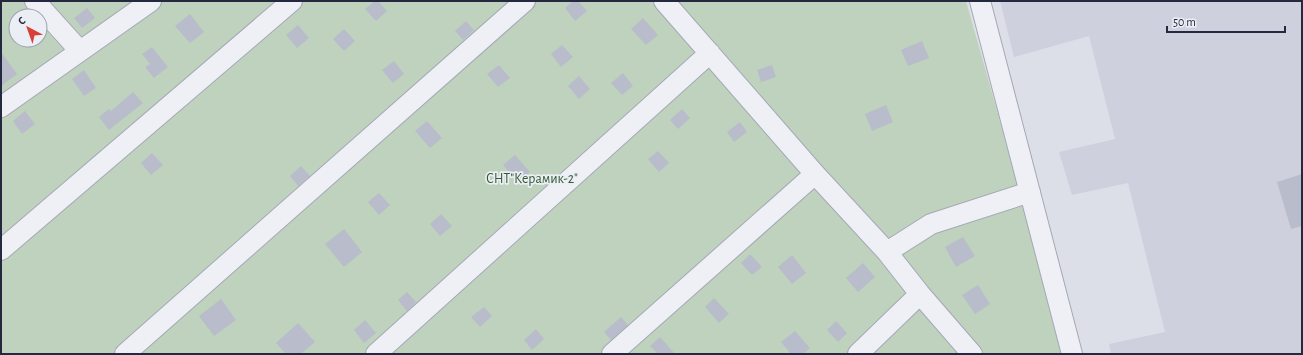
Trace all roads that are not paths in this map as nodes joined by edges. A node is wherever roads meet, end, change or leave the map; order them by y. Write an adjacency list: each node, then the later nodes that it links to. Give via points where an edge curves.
1 (35, 1): 7 (street)
2 (151, 1): 7 (street)
3 (292, 1): 12 (street)
4 (525, 1): 15 (street)
5 (664, 1): 8 (street)
6 (980, 1): 11 (street)
7 (80, 51): 9 (street)
8 (710, 53): 10 (street); 16 (street)
9 (1, 107)
10 (815, 174): 13 (street); 17 (street)
11 (1030, 192): 13 (street, via 930,224); 20 (street)
12 (1, 250)
13 (887, 252): 14 (street)
14 (920, 294): 18 (street); 19 (street)
15 (125, 354)
16 (376, 354)
17 (612, 354)
18 (858, 354)
19 (972, 354)
20 (1072, 354)

